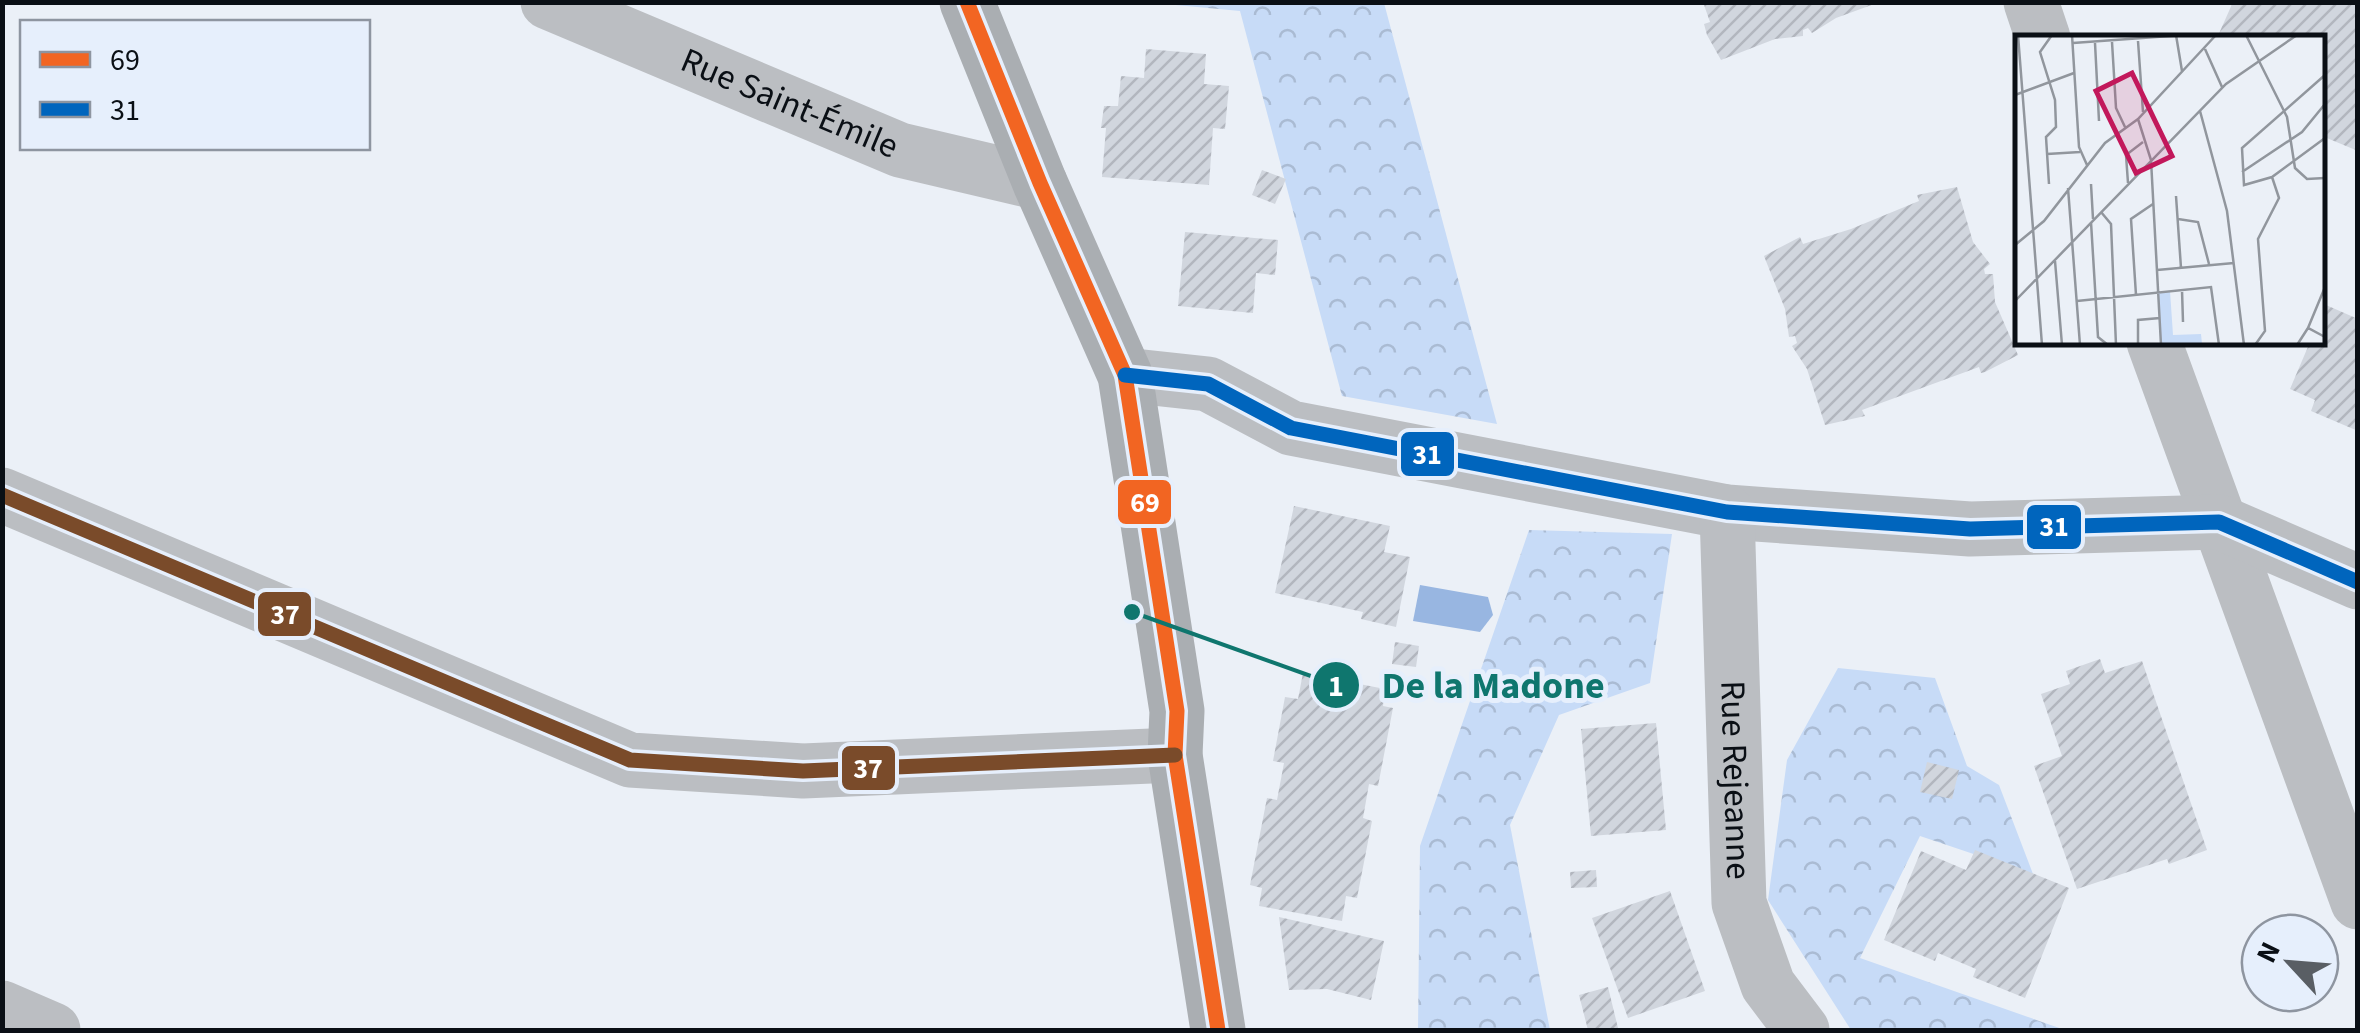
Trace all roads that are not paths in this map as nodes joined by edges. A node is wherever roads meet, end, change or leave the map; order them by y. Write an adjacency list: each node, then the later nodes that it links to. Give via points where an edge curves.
1 (548, 2): 5 (street, Rue Saint-Émile, via 900,150)
2 (966, 2): 5 (main road)
3 (2031, 2): 4 (street)
4 (2043, 35)
5 (1040, 184): 7 (main road)
6 (2155, 345): 10 (street)
7 (1125, 375): 9 (street, via 1208,384 1291,428); 12 (main road, via 1178,710)
8 (2, 495): 12 (street, via 630,760 803,771)
9 (1727, 512): 10 (street, via 1970,528); 16 (street, Rue Rejeanne, via 1739,902 1768,986)
10 (2219, 522): 11 (street); 13 (street)
11 (2358, 582)
12 (1175, 756): 15 (main road)
13 (2338, 787): 14 (street)
14 (2358, 902)
15 (1218, 1030)
16 (1802, 1030)

